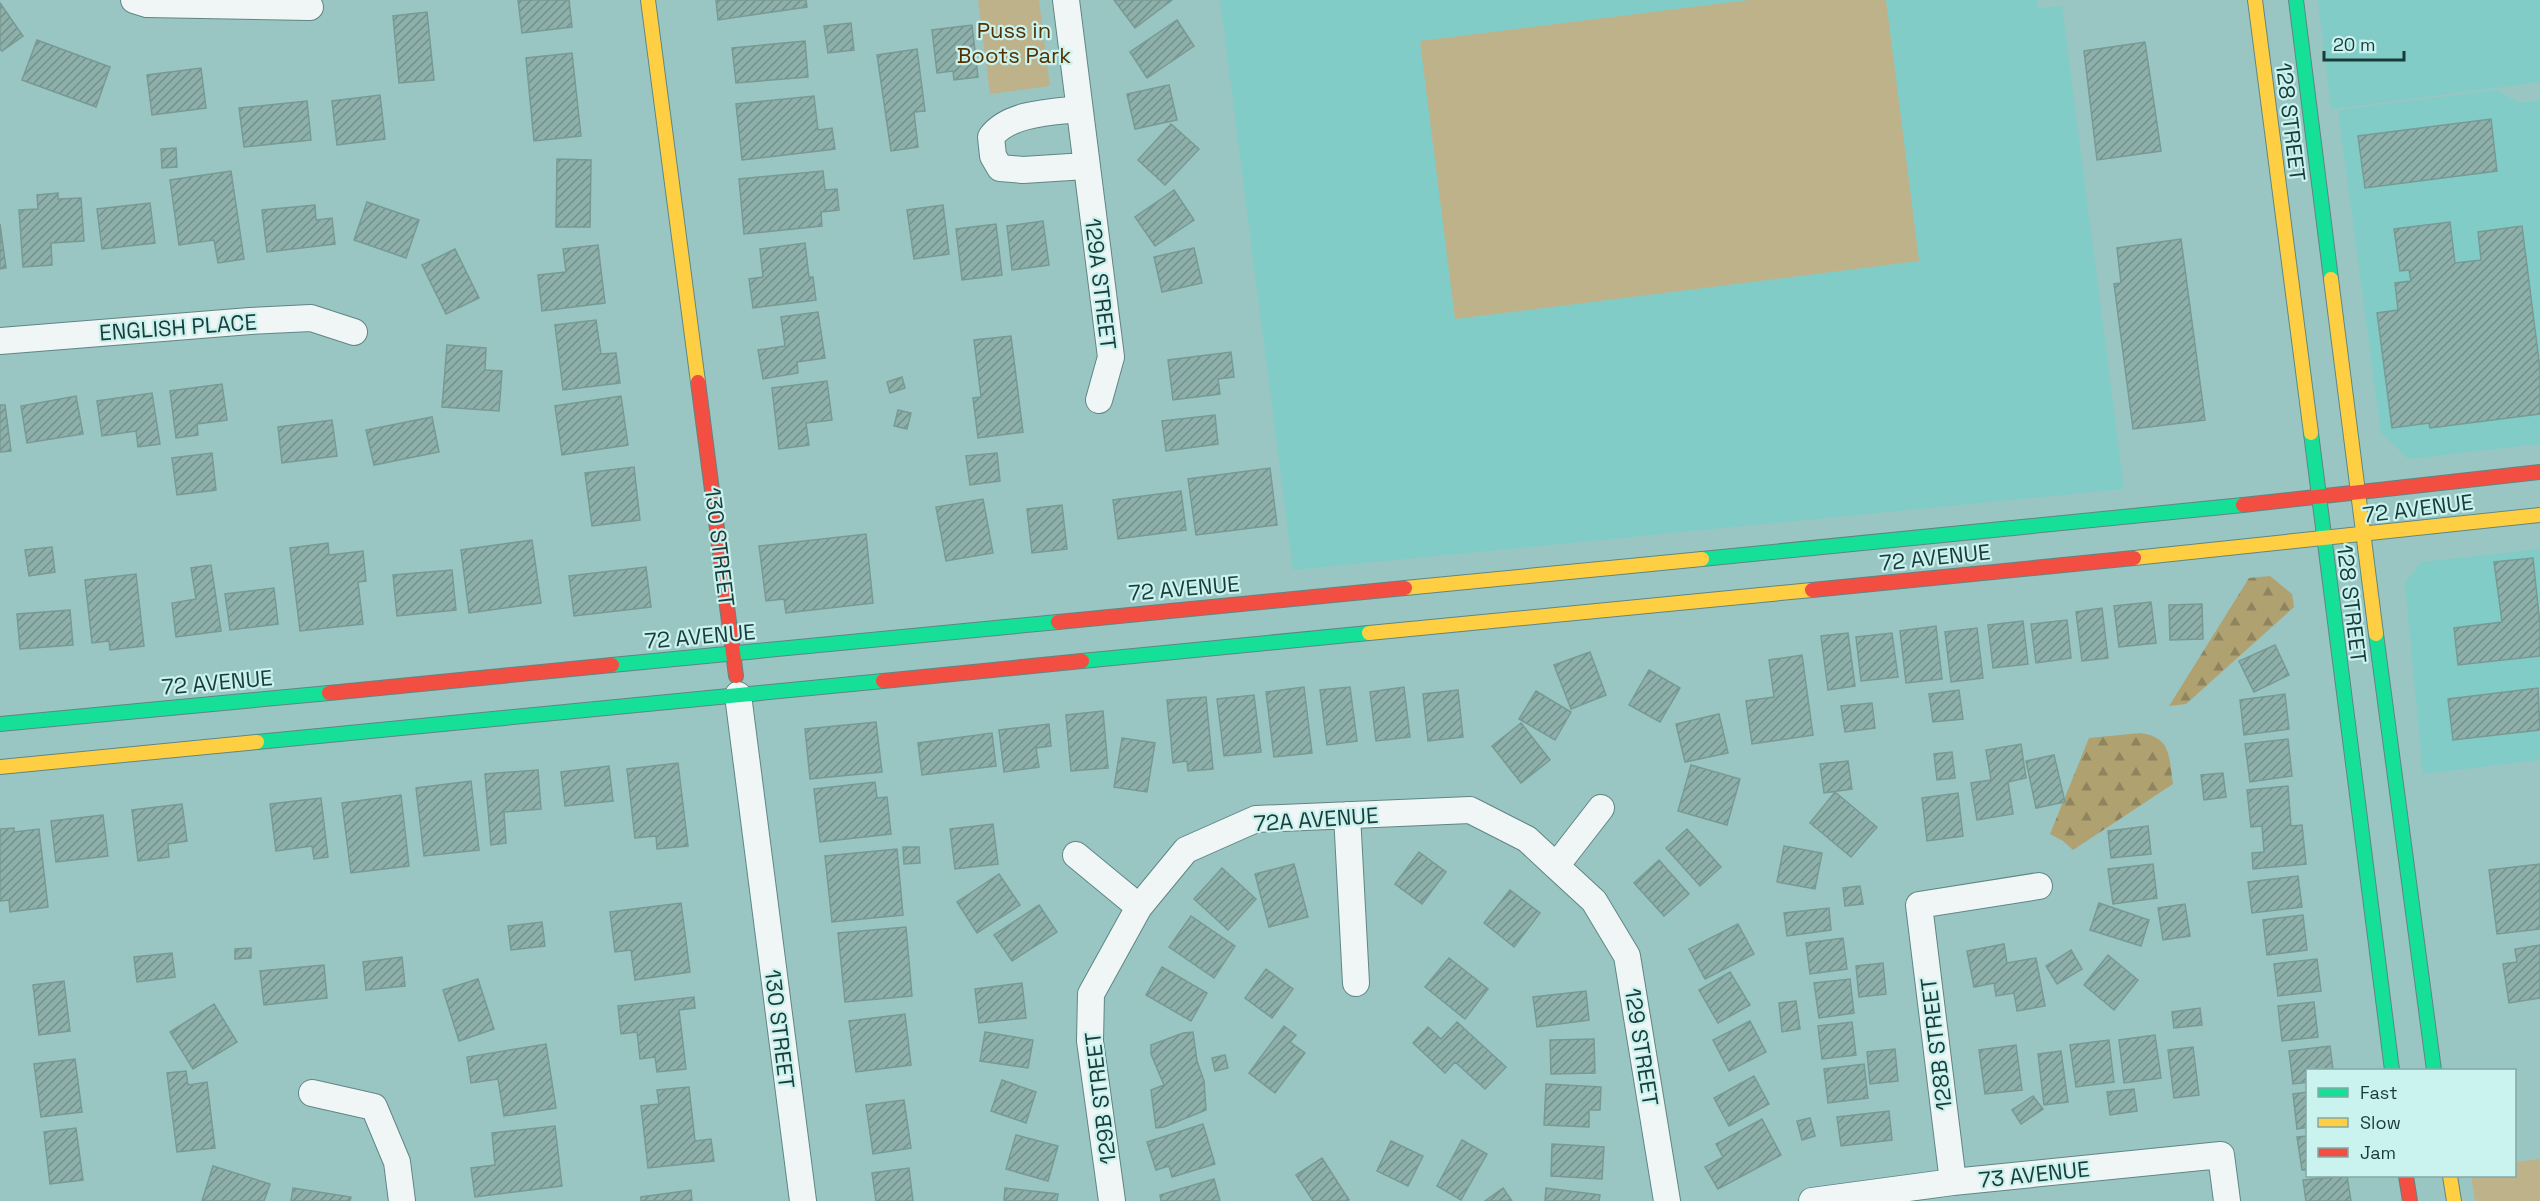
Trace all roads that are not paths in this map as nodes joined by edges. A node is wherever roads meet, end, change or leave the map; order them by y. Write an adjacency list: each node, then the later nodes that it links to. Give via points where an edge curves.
1 (134, 0): 6 (street, via 147,4)
2 (648, 0): 22 (main road, 130 STREET)
3 (1066, 0): 7 (street, 129A STREET)
4 (2255, 0): 14 (main road, 128 STREET)
5 (2296, 0): 13 (main road, 128 STREET)
6 (310, 7)
7 (1079, 109): 8 (street, 129A STREET); 8 (street, via 998,127 991,137 993,156 1000,168)
8 (1086, 166): 11 (street, 129A STREET, via 1112,357)
9 (354, 332): 10 (street, ENGLISH PLACE, via 311,318)
10 (0, 341)
11 (1099, 400)
12 (2540, 472): 13 (main road, 72 AVENUE)
13 (2358, 494): 14 (main road, 72 AVENUE); 16 (main road, 128 STREET)
14 (2317, 498): 17 (main road, 128 STREET); 18 (main road, 72 AVENUE)
15 (2540, 515): 16 (main road, 72 AVENUE)
16 (2364, 535): 17 (main road, 72 AVENUE); 36 (main road, 128 STREET)
17 (2323, 540): 21 (main road, 72 AVENUE); 35 (main road, 128 STREET)
18 (1405, 588): 19 (main road); 22 (main road, 72 AVENUE)
19 (1389, 605)
20 (1356, 618): 21 (main road)
21 (1333, 638): 23 (main road, 72 AVENUE)
22 (734, 654): 23 (main road, 130 STREET); 24 (main road, 72 AVENUE)
23 (738, 695): 25 (main road, 72 AVENUE); 42 (street, 130 STREET)
24 (0, 724)
25 (0, 766)
26 (1601, 807): 29 (street)
27 (1347, 815): 29 (street, 72A AVENUE, via 1470,810 1527,839); 32 (street, 72A AVENUE, via 1256,819 1186,850); 33 (street)
28 (1076, 855): 32 (street)
29 (1556, 866): 31 (street, 72A AVENUE)
30 (2039, 886): 40 (street, 128B STREET, via 1919,905)
31 (1594, 902): 44 (street, 129 STREET, via 1627,956)
32 (1139, 908): 34 (street, 72A AVENUE)
33 (1356, 983)
34 (1091, 994): 43 (street, 129B STREET, via 1090,1041)
35 (2392, 1069)
36 (2434, 1069)
37 (312, 1093): 41 (street, via 374,1107 397,1162)
38 (2406, 1177): 47 (main road)
39 (2450, 1177): 48 (main road)
40 (1953, 1182): 45 (street, 73 AVENUE); 46 (street, 73 AVENUE, via 2221,1155)
41 (402, 1201)
42 (803, 1201)
43 (1112, 1201)
44 (1667, 1201)
45 (1812, 1201)
46 (2227, 1201)
47 (2410, 1201)
48 (2454, 1201)

